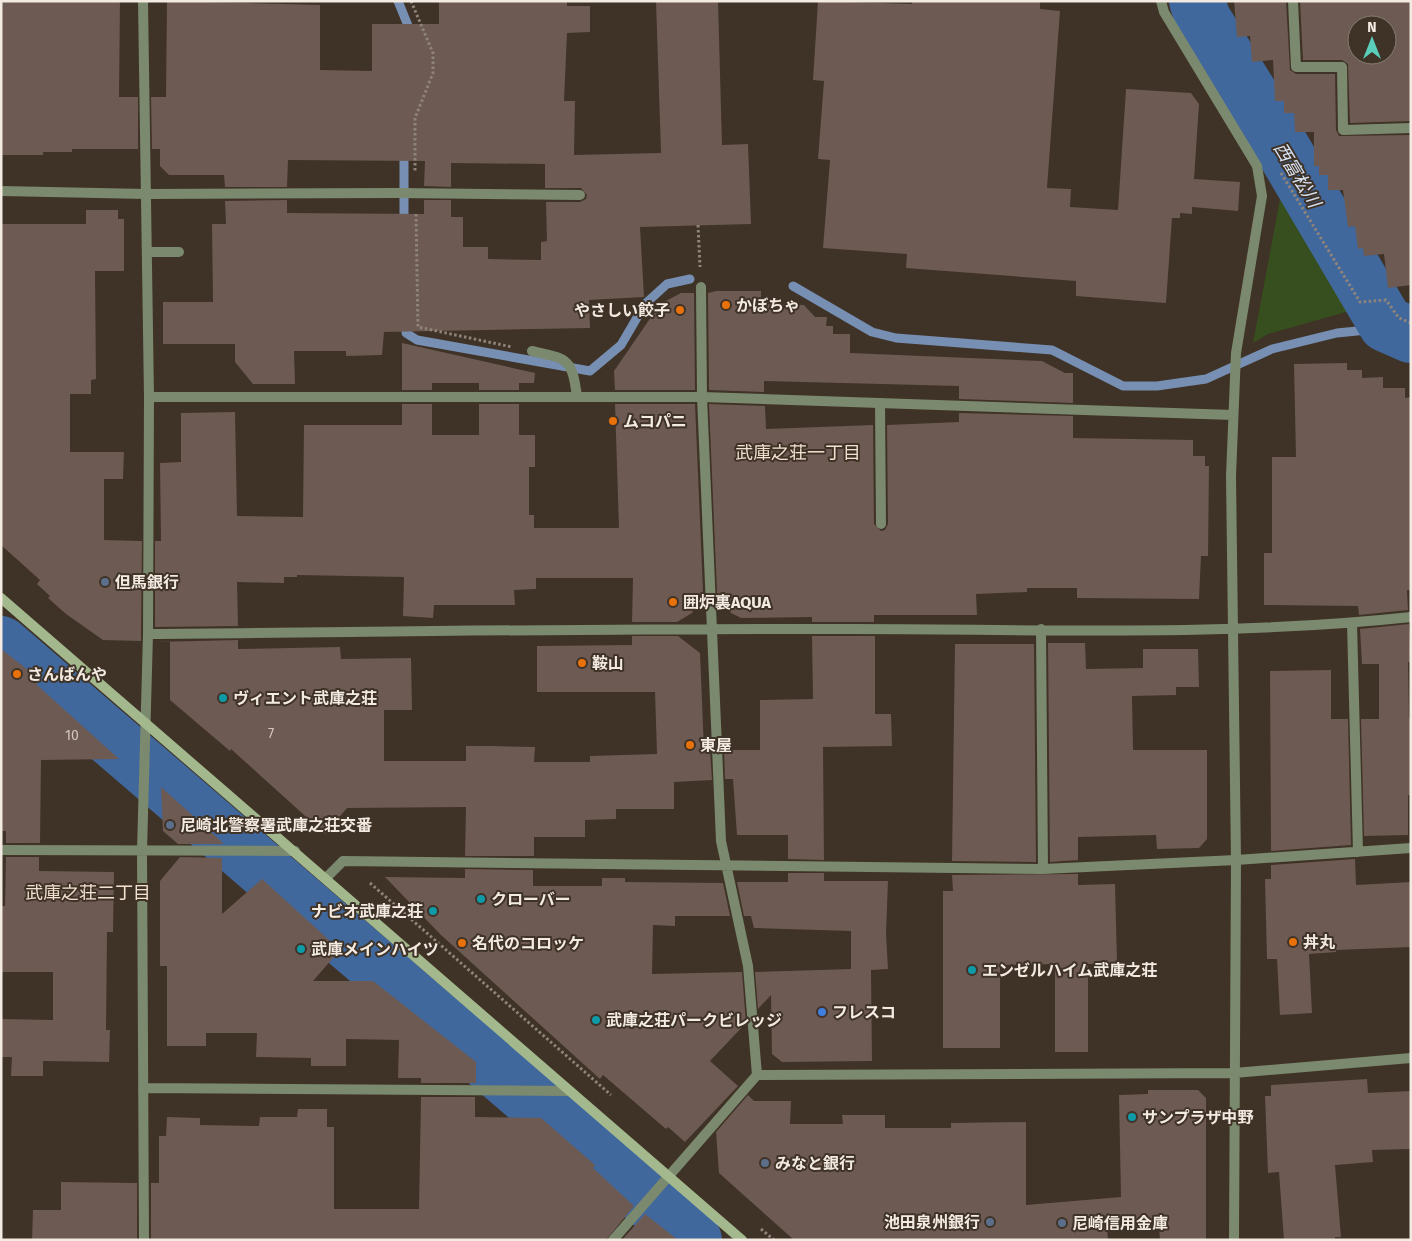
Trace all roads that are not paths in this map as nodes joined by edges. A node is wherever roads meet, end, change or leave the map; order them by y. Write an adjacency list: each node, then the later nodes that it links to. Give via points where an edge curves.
1 (143, 1): 6 (street)
2 (1161, 1): 16 (street, via 1164,12 1257,166 1262,196 1236,353)
3 (1293, 1): 4 (street, via 1296,67 1342,67 1343,130)
4 (1411, 128)
5 (1, 191): 6 (street)
6 (146, 194): 7 (street, via 409,192); 8 (street)
7 (580, 195)
8 (147, 252): 9 (street); 12 (street)
9 (179, 252)
10 (701, 287): 14 (street)
11 (532, 351): 13 (street, via 569,364)
12 (149, 396): 13 (street); 24 (street)
13 (576, 397): 14 (street)
14 (702, 397): 15 (street); 21 (street)
15 (880, 403): 16 (street); 17 (street)
16 (1233, 415): 23 (street)
17 (881, 524)
18 (1, 598): 25 (street)
19 (1411, 617): 20 (street)
20 (1352, 623): 23 (street); 30 (street)
21 (712, 628): 22 (street); 24 (street); 32 (street, via 721,841)
22 (1041, 629): 23 (street); 33 (street)
23 (1232, 630): 31 (street)
24 (148, 634): 25 (street)
25 (145, 722): 28 (street); 29 (street)
26 (1411, 848): 30 (street)
27 (1, 850): 28 (street)
28 (142, 851): 29 (street); 38 (street)
29 (295, 851): 34 (street)
30 (1358, 852): 31 (street)
31 (1236, 860): 33 (street); 36 (street)
32 (726, 865): 33 (street); 34 (street, via 344,861); 37 (street, via 748,966)
33 (1043, 869)
34 (326, 878): 39 (street)
35 (1411, 1058): 36 (street)
36 (1234, 1073): 37 (street); 44 (street)
37 (757, 1075): 40 (street)
38 (143, 1088): 39 (street); 41 (street)
39 (569, 1090): 40 (street)
40 (668, 1176): 42 (street); 43 (street)
41 (144, 1240)
42 (613, 1240)
43 (742, 1240)
44 (1234, 1240)

